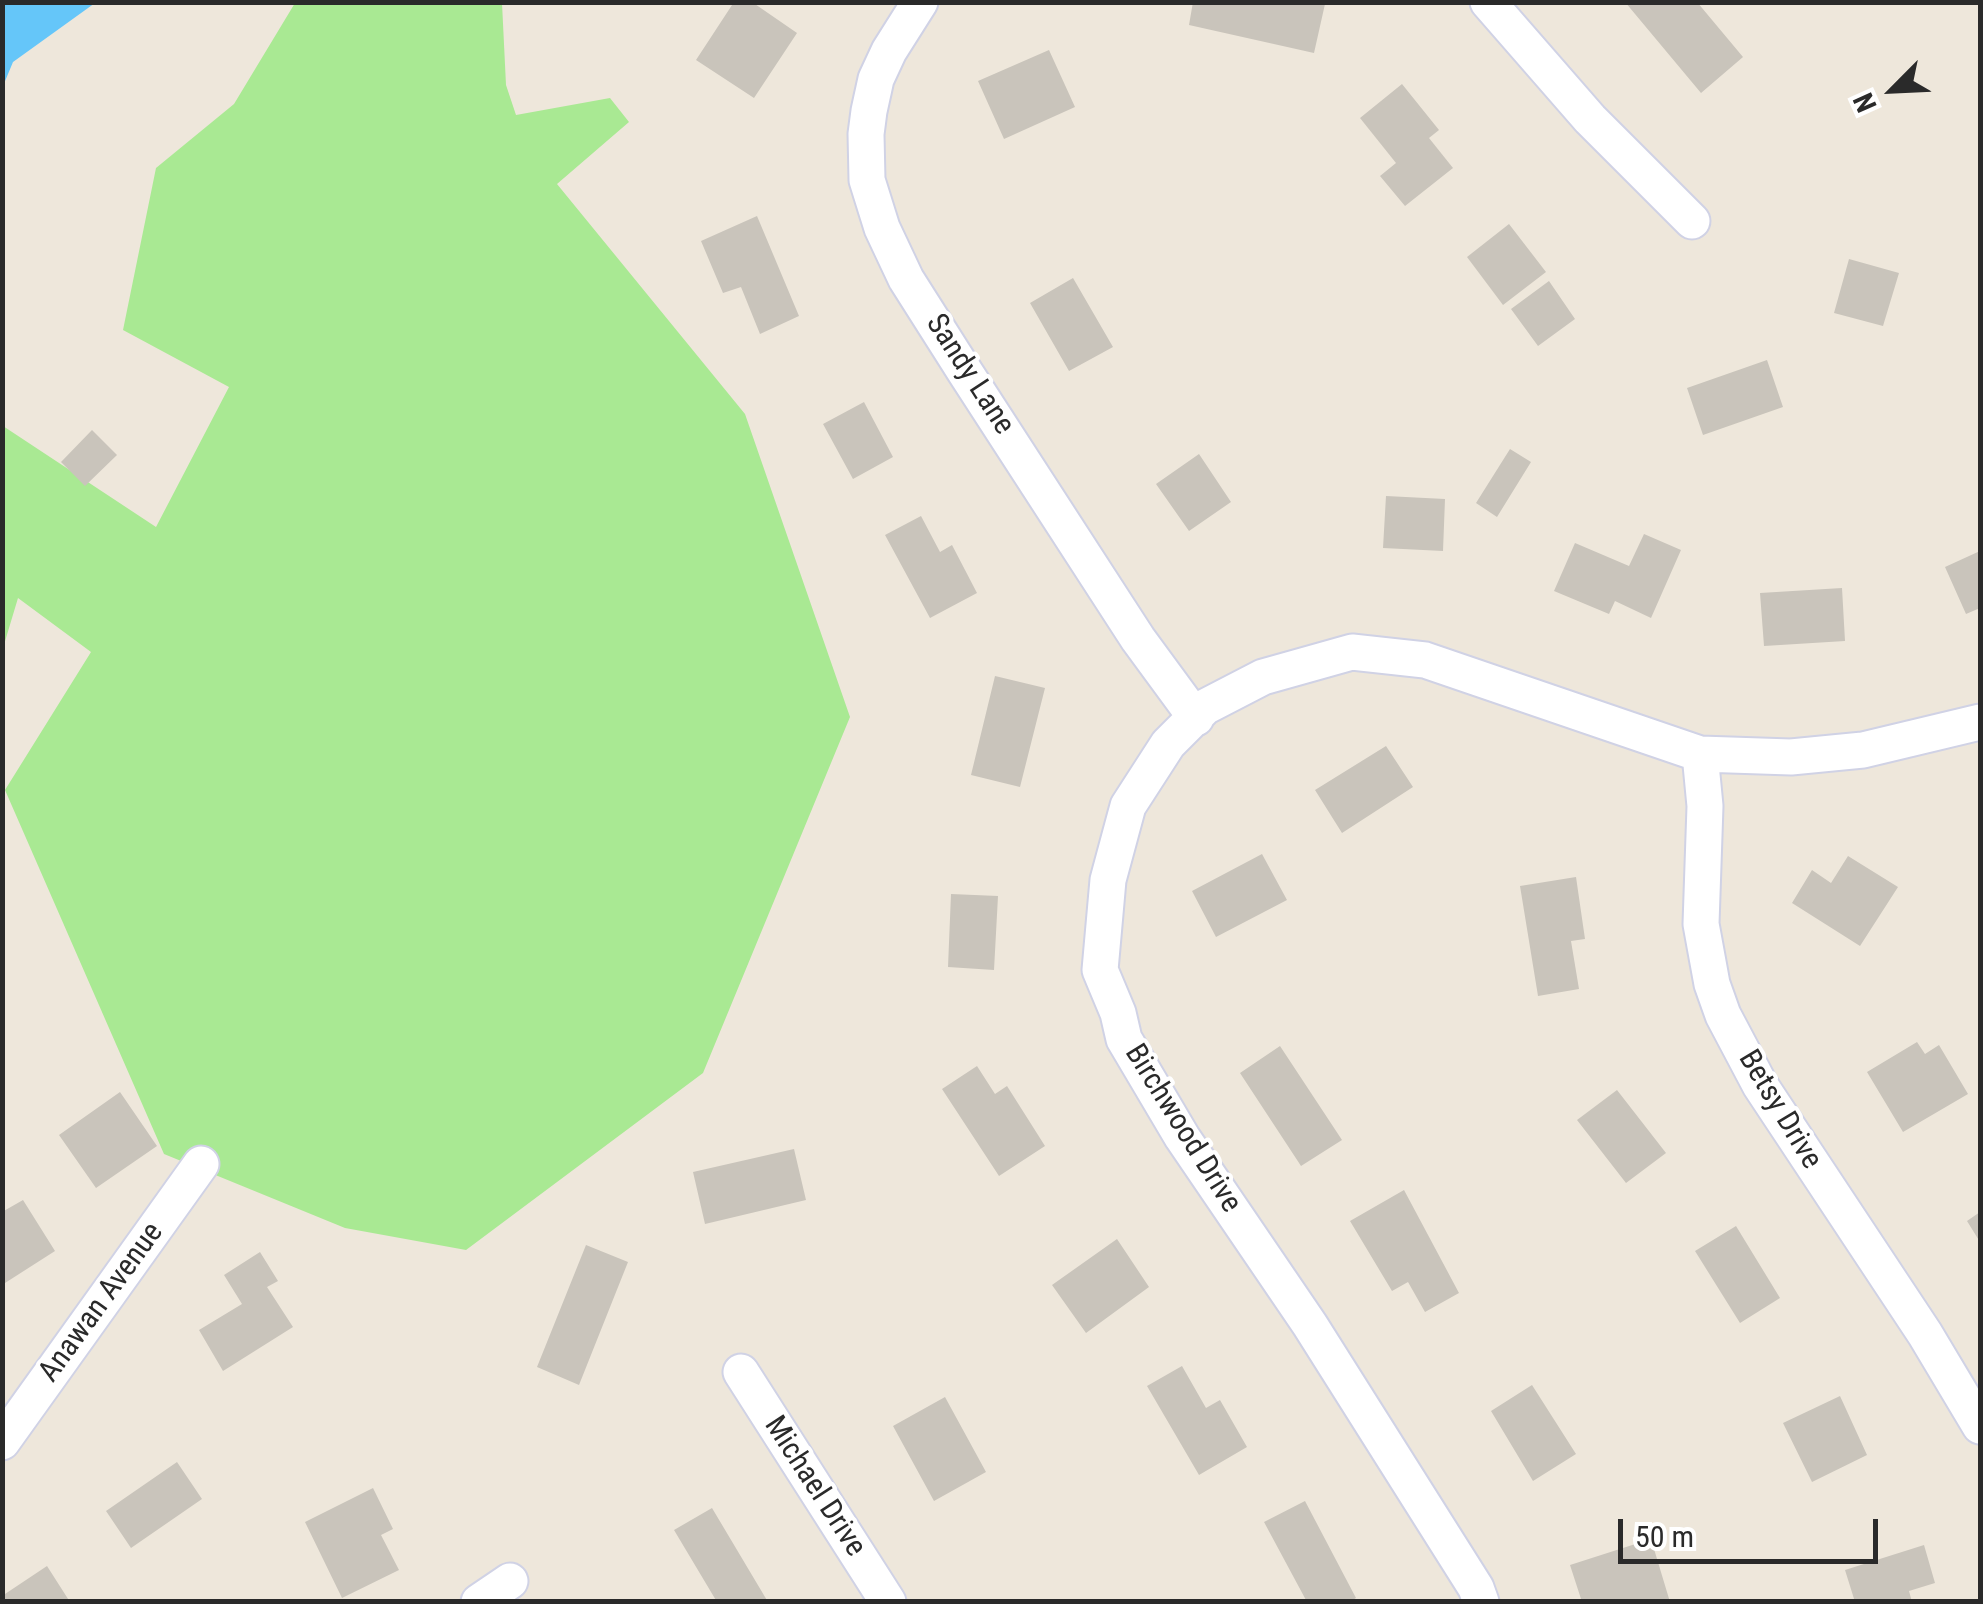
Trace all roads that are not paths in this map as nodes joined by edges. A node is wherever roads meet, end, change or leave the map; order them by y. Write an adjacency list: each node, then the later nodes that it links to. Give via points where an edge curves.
1 (920, 2): 4 (street, Sandy Lane, via 883,65 869,111 867,180 882,228 965,372)
2 (1488, 2): 3 (street, via 1590,119)
3 (1692, 220)
4 (1196, 718): 6 (street, Birchwood Drive, via 1263,677 1352,652 1388,654 1486,679); 14 (street, Birchwood Drive, via 1168,744 1128,806 1106,895 1100,970 1124,1039 1182,1136 1310,1325)
5 (1980, 722): 6 (street, Birchwood Drive, via 1863,750 1791,757)
6 (1700, 754): 9 (street, Betsy Drive, via 1701,924 1724,1015 1760,1085)
7 (202, 1164): 10 (street, Anawan Avenue)
8 (741, 1372): 13 (street, Michael Drive)
9 (1980, 1426)
10 (2, 1442)
11 (510, 1580): 12 (street)
12 (479, 1602)
13 (888, 1602)
14 (1481, 1602)

